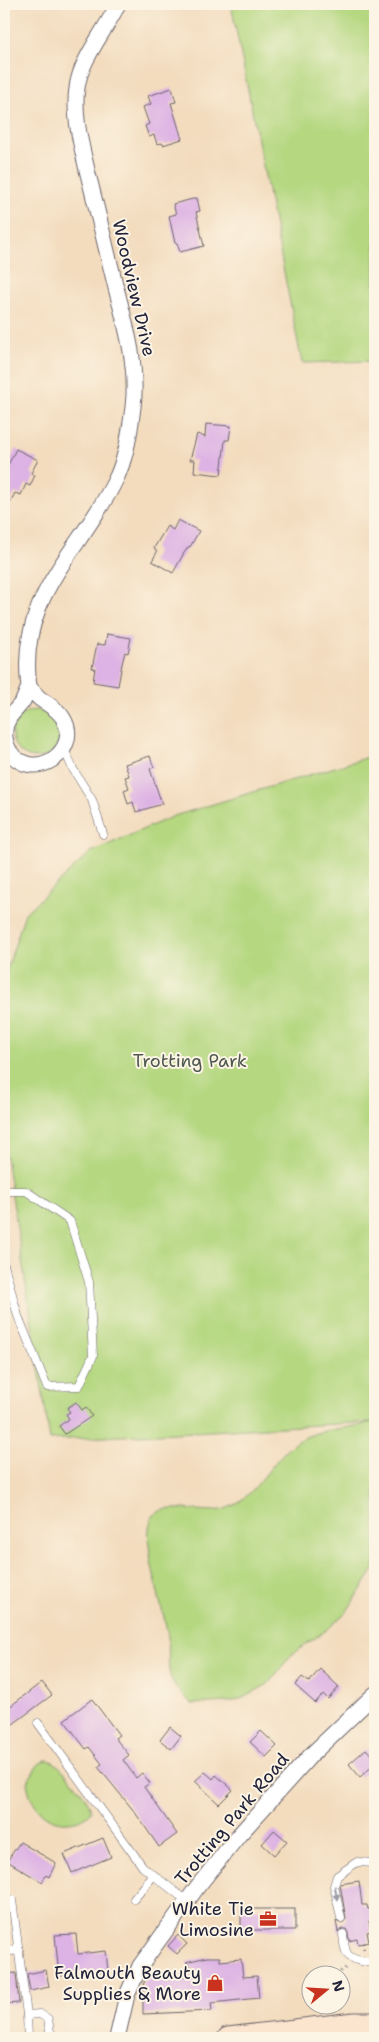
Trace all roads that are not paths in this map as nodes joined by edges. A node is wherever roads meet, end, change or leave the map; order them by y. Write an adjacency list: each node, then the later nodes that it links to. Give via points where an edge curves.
1 (118, 4): 2 (street, Woodview Drive, via 80,74 76,106 84,157 130,343 133,405 126,446 115,481 51,579 34,619 28,652)
2 (29, 687): 3 (street, via 62,715 68,732); 3 (street, via 6,723 4,732 8,748 19,761 36,765 52,761)
3 (64, 749): 4 (lane, via 92,800)
4 (103, 834)
5 (4, 1191): 6 (lane, via 26,1191 70,1221 89,1282 93,1356 79,1386 47,1387 18,1316)
6 (4, 1265)
7 (375, 1694): 13 (street, Trotting Park Road, via 311,1755 239,1835)
8 (38, 1723): 10 (lane, via 143,1867)
9 (375, 1863): 14 (lane, one-way to 14, via 354,1863 337,1876 334,1886)
10 (154, 1875): 11 (lane); 13 (lane)
11 (134, 1899)
12 (12, 1900): 16 (lane)
13 (187, 1901): 24 (street, Trotting Park Road, via 151,1949 130,1984)
14 (341, 1918)
15 (343, 1934): 18 (lane, via 346,1954 353,1960)
16 (19, 1950): 17 (lane); 19 (lane)
17 (4, 1952)
18 (367, 1962)
19 (27, 2015): 22 (lane); 23 (lane, via 44,2015 50,2023)
20 (367, 2029): 21 (main road, via 354,2024)
21 (330, 2032): 25 (main road)
22 (28, 2038)
23 (51, 2038)
24 (117, 2038)
25 (228, 2038)

